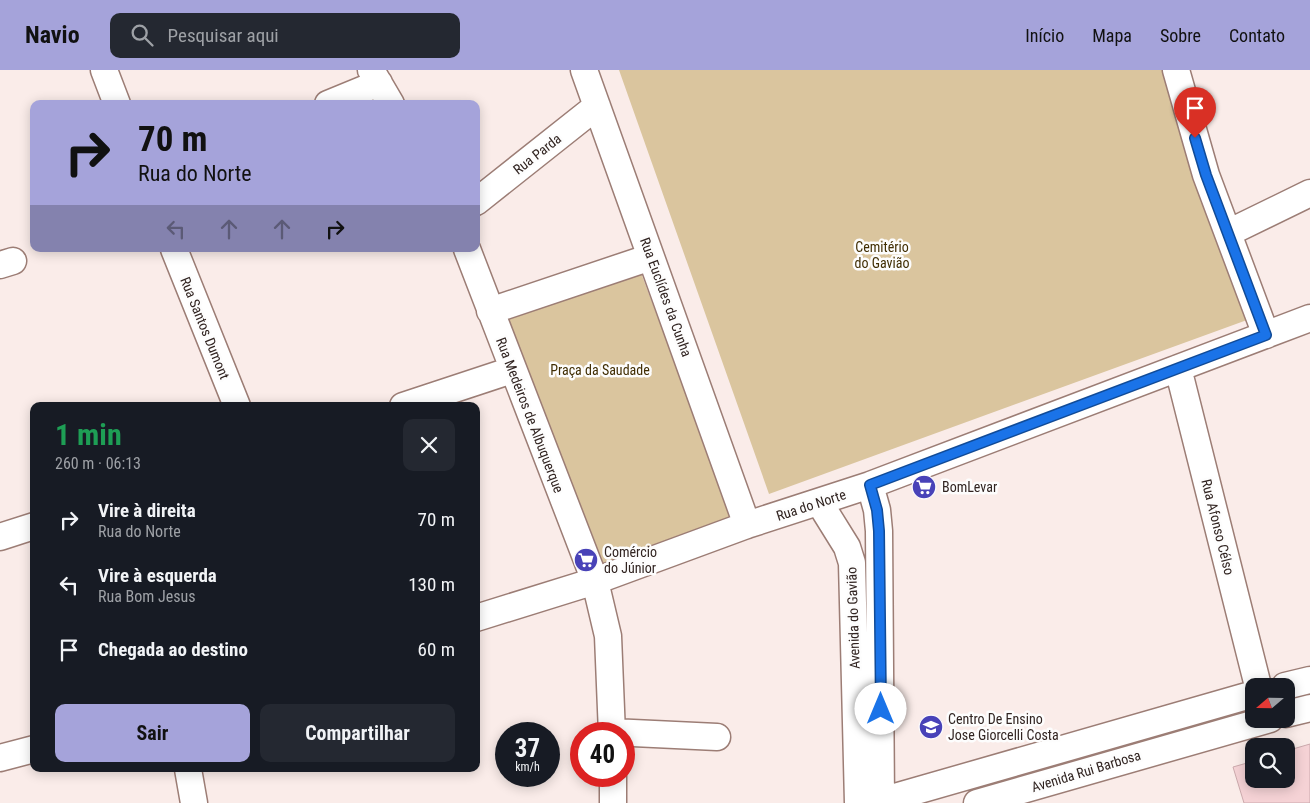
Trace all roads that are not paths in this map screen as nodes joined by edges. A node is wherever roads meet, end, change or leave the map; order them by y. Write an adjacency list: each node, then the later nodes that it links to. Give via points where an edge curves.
1 (104, 70): 5 (street)
2 (584, 70): 7 (street, Rua Euclídes da Cunha)
3 (1176, 70): 10 (street, via 1206,175)
4 (380, 86): 6 (street)
5 (115, 100)
6 (340, 100)
7 (597, 106): 9 (street, Rua Parda); 13 (street, Rua Euclídes da Cunha)
8 (1310, 193): 10 (street)
9 (480, 199)
10 (1228, 233): 16 (street)
11 (175, 252): 19 (street, Rua Santos Dumont)
12 (468, 252): 14 (street, Rua Medeiros de Albuquerque)
13 (651, 257): 14 (street); 23 (street, Rua Euclídes da Cunha)
14 (490, 311): 18 (street, Rua Medeiros de Albuquerque)
15 (1310, 318): 16 (street, Rua do Norte)
16 (1266, 335): 17 (street, Rua do Norte)
17 (1178, 368): 21 (street, Rua do Norte); 30 (street, Rua Afonso Célso)
18 (512, 370): 20 (street); 26 (street, Rua Medeiros de Albuquerque)
19 (235, 402)
20 (415, 402)
21 (870, 485): 22 (street, Rua do Norte); 27 (street, Avenida do Gavião, via 879,531)
22 (819, 502): 23 (street, Rua do Norte); 28 (street, Avenida do Gavião, via 847,546 852,563)
23 (747, 525): 26 (street, Rua do Norte)
24 (30, 527): 25 (street)
25 (0, 537)
26 (596, 581): 29 (street, Rua do Norte); 36 (street, Rua Medeiros de Albuquerque, via 608,636)
27 (880, 599): 28 (street); 48 (street, Avenida do Gavião)
28 (853, 600): 48 (street, Avenida do Gavião)
29 (480, 617)
30 (1256, 678)
31 (1310, 680): 32 (street)
32 (1295, 684)
33 (1245, 697): 37 (street, Avenida Rui Barbosa)
34 (1310, 708): 35 (street, Avenida Rui Barbosa)
35 (1295, 712)
36 (612, 722)
37 (1140, 726): 42 (street, Avenida Rui Barbosa); 44 (street, Avenida Rui Barbosa)
38 (1245, 726): 42 (street, Avenida Rui Barbosa)
39 (635, 734): 40 (street)
40 (717, 737)
41 (30, 751): 43 (street)
42 (1147, 753): 47 (street, Avenida Rui Barbosa)
43 (0, 758)
44 (1017, 762): 47 (street, Avenida Rui Barbosa); 48 (street, Avenida Rui Barbosa)
45 (189, 772): 49 (street)
46 (613, 787): 50 (street)
47 (1025, 789): 51 (street, Avenida Rui Barbosa)
48 (870, 802)
49 (194, 803)
50 (613, 803)
51 (977, 803)

